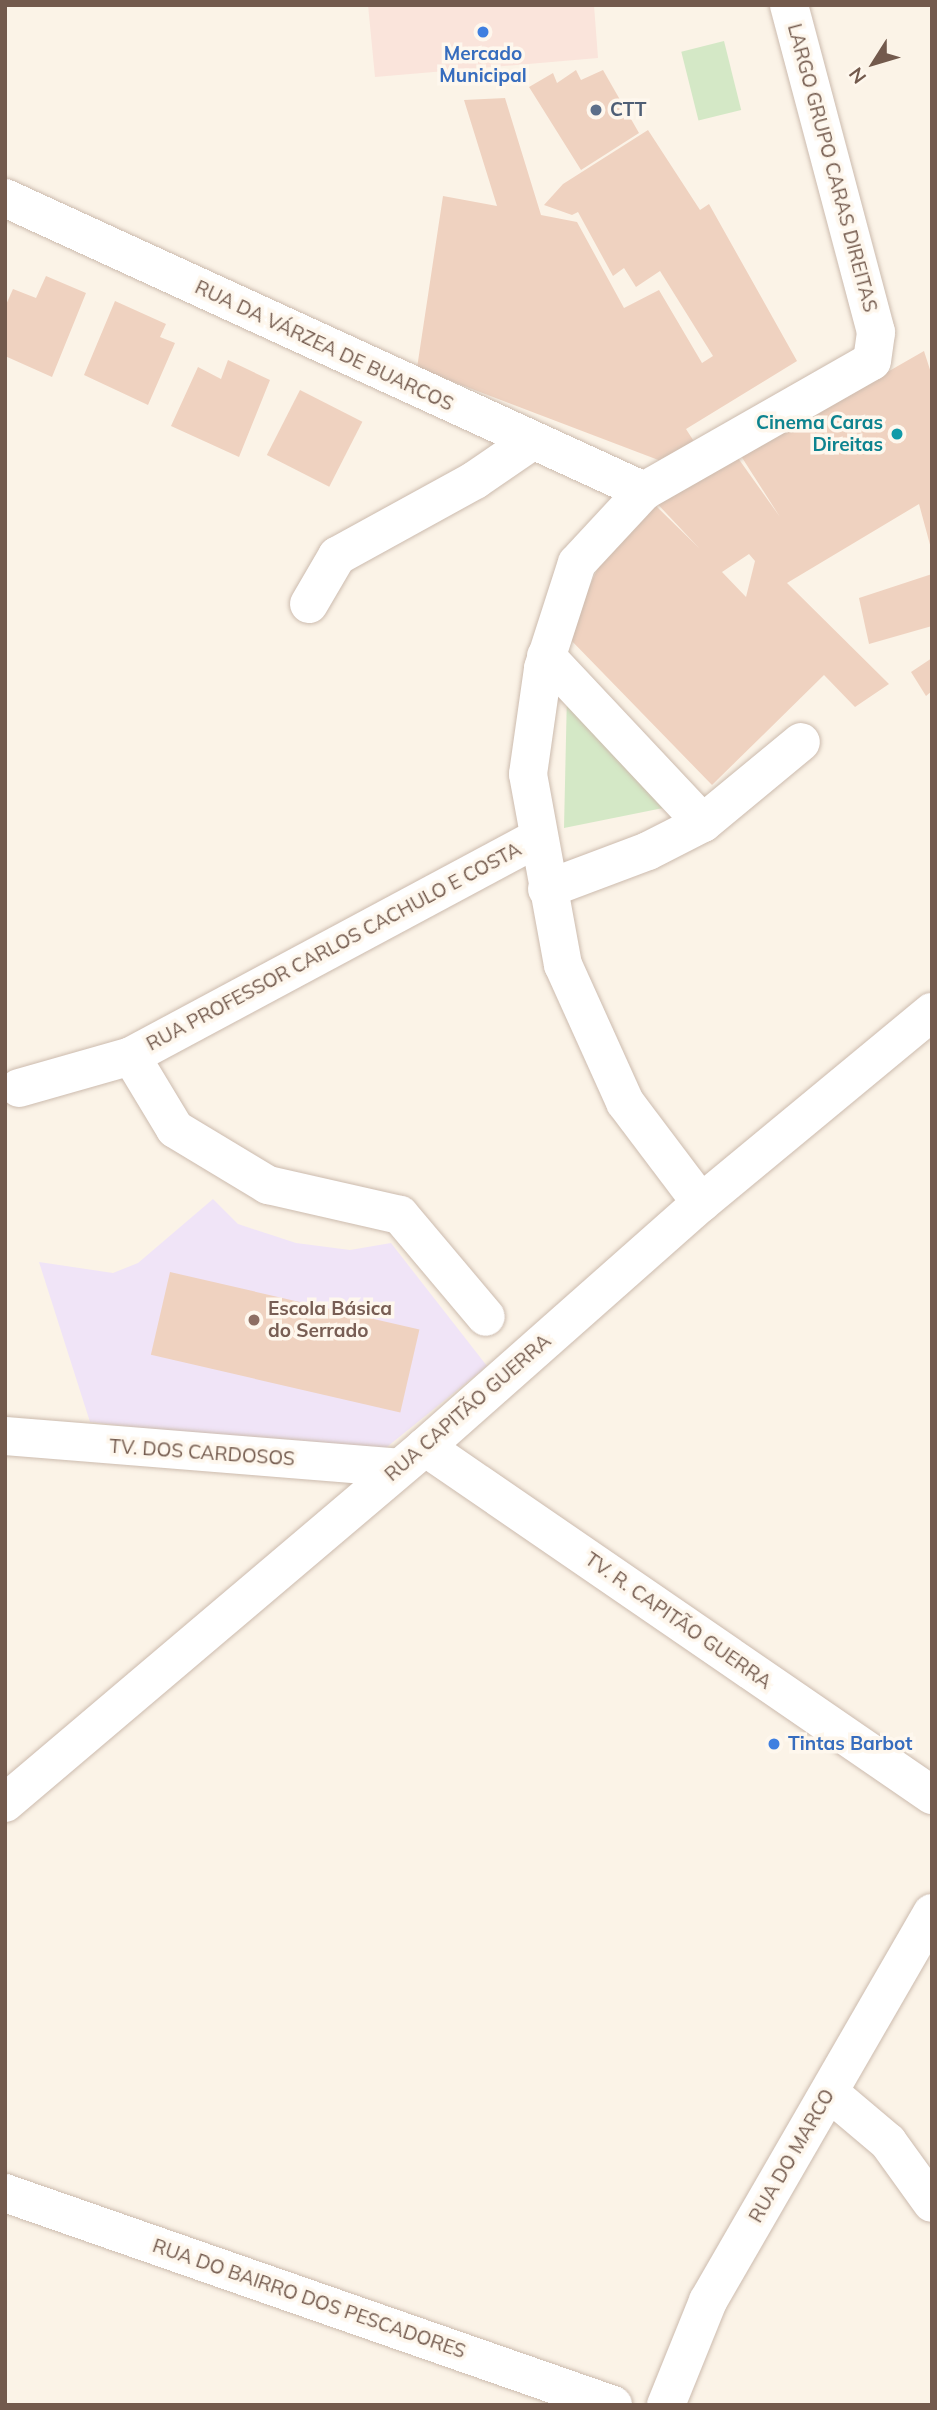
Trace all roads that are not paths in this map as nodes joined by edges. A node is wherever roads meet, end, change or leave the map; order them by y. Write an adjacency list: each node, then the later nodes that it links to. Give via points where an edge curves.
1 (789, 5): 4 (street, LARGO GRUPO CARAS DIREITAS, via 876,332 872,361)
2 (5, 198): 3 (street, RUA DA VÁRZEA DE BUARCOS)
3 (532, 441): 4 (street, RUA DA VÁRZEA DE BUARCOS); 5 (street, via 475,480 337,556)
4 (644, 491): 6 (street, via 577,563)
5 (309, 604)
6 (545, 656): 8 (street); 9 (street, via 528,774)
7 (801, 742): 8 (street)
8 (703, 824): 10 (street, via 648,851)
9 (537, 838): 10 (street); 12 (street, RUA PROFESSOR CARLOS CACHULO E COSTA)
10 (547, 889): 14 (street, via 563,965 625,1102)
11 (932, 1012): 14 (street, RUA CAPITÃO GUERRA)
12 (131, 1056): 13 (street, RUA PROFESSOR CARLOS CACHULO E COSTA); 15 (street, RUA PROFESSOR CARLOS CACHULO E COSTA, via 175,1129 268,1185 400,1215)
13 (19, 1088)
14 (701, 1203): 17 (street, RUA CAPITÃO GUERRA)
15 (486, 1317)
16 (5, 1436): 17 (street, TV. DOS CARDOSOS)
17 (412, 1457): 18 (street, TV. R. CAPITÃO GUERRA); 19 (street, RUA CAPITÃO GUERRA)
18 (932, 1795)
19 (5, 1803)
20 (932, 1913): 21 (street, RUA DO MARCO)
21 (830, 2093): 23 (street, via 888,2142); 25 (street, RUA DO MARCO, via 708,2301)
22 (5, 2193): 24 (street, RUA DO BAIRRO DOS PESCADORES)
23 (932, 2203)
24 (613, 2405)
25 (666, 2405)

